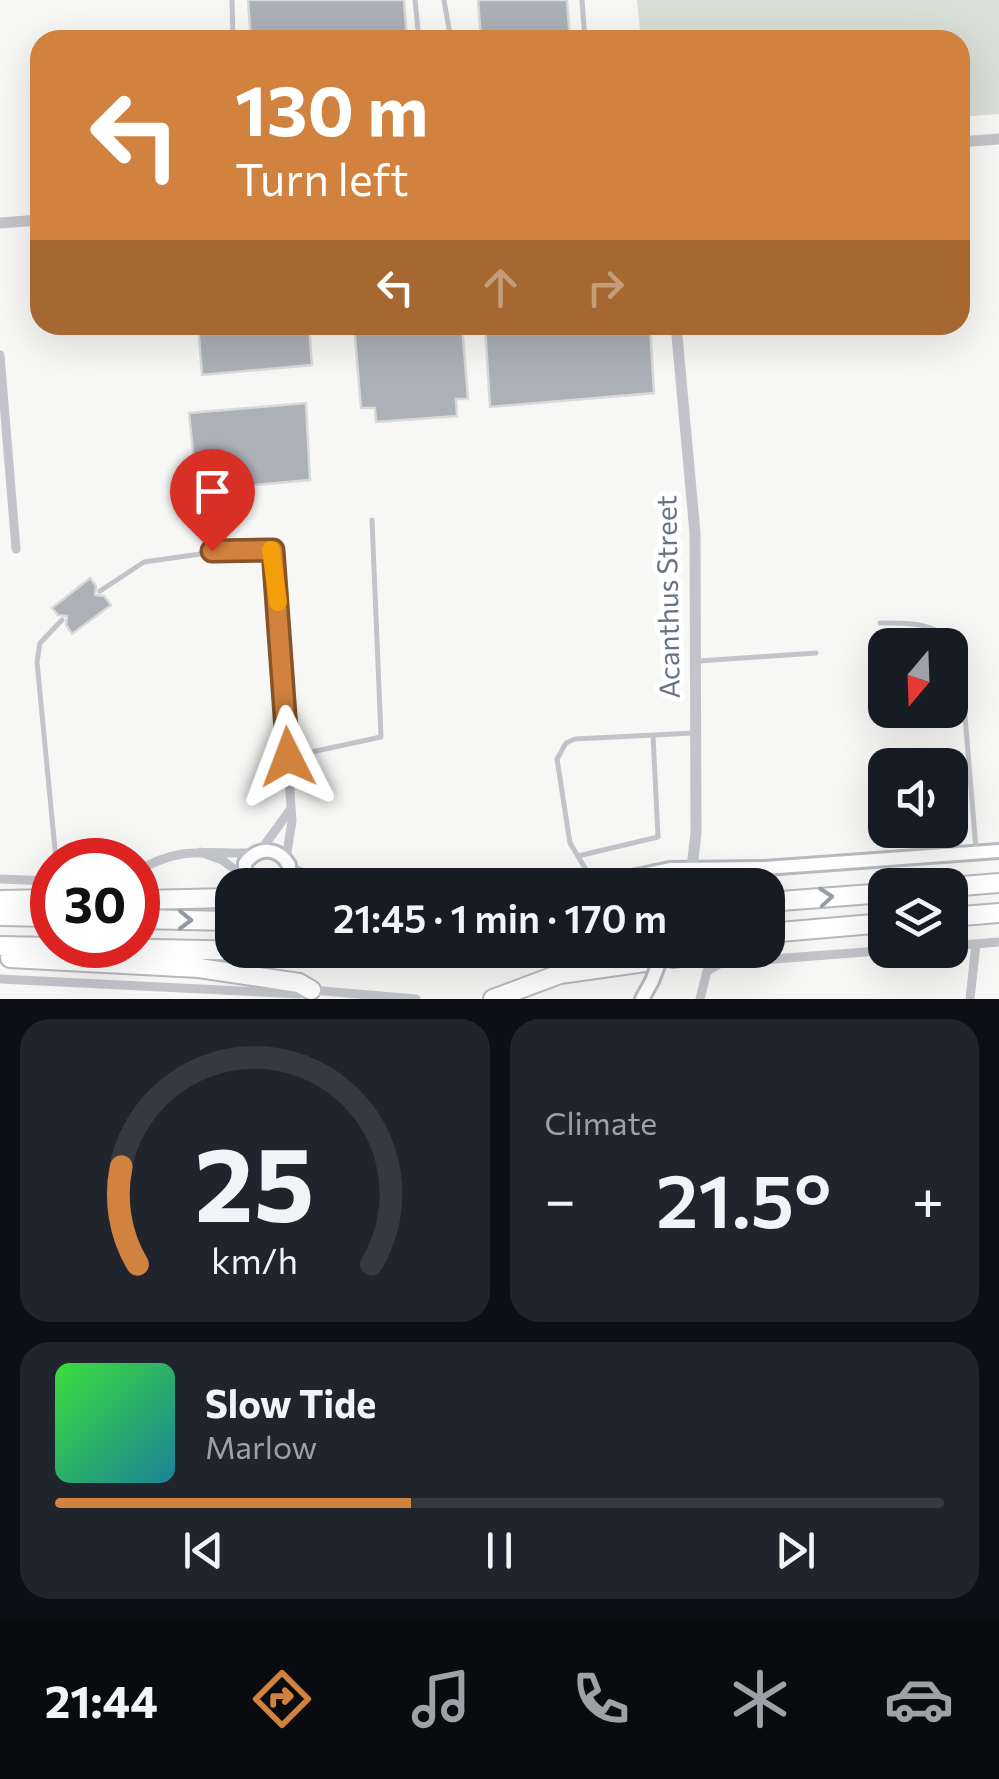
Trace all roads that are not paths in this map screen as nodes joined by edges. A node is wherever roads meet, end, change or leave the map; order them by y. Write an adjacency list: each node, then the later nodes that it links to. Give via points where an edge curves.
1 (232, 0): 5 (lane)
2 (416, 0): 6 (lane)
3 (444, 0): 7 (lane)
4 (582, 0): 8 (lane)
5 (232, 30)
6 (418, 30)
7 (448, 30)
8 (584, 30)
9 (999, 139): 10 (street)
10 (970, 141)
11 (30, 221): 12 (street)
12 (0, 223)
13 (677, 335): 22 (street, Acanthus Street, via 695,533)
14 (0, 355): 16 (street)
15 (372, 520): 25 (lane, via 381,737)
16 (16, 549)
17 (273, 550): 18 (lane, via 250,547 144,562); 25 (street)
18 (100, 591)
19 (62, 620): 27 (lane, via 40,644 37,662)
20 (880, 623): 31 (lane, via 936,629 960,656)
21 (816, 653): 22 (lane)
22 (695, 662): 23 (street, Acanthus Street)
23 (694, 733): 24 (lane); 39 (street, Acanthus Street)
24 (653, 735): 32 (lane, via 658,837); 32 (lane, via 575,739 560,750 570,843)
25 (288, 757): 26 (street)
26 (290, 810): 30 (street); 37 (street)
27 (54, 838)
28 (999, 850): 31 (main road)
29 (197, 851): 30 (street); 33 (street); 34 (street)
30 (257, 852): 35 (main road); 36 (main road, via 274,851)
31 (976, 852): 40 (main road)
32 (578, 856): 38 (lane)
33 (160, 860)
34 (231, 868)
35 (245, 868)
36 (285, 868)
37 (288, 868)
38 (583, 868)
39 (692, 868)
40 (765, 868)
41 (0, 880): 42 (street)
42 (30, 881)
43 (999, 883): 44 (highway)
44 (968, 886)
45 (868, 893): 50 (highway, one-way to 45)
46 (215, 898): 49 (highway)
47 (30, 899): 48 (highway)
48 (0, 900)
49 (160, 900)
50 (785, 901)
51 (999, 913): 53 (highway)
52 (0, 916): 54 (highway)
53 (968, 916)
54 (30, 917)
55 (160, 919): 56 (highway, one-way to 56)
56 (215, 921)
57 (868, 924): 58 (highway)
58 (810, 929): 59 (highway); 60 (highway)
59 (785, 931)
60 (785, 941)
61 (999, 942): 62 (street)
62 (976, 944): 63 (street); 80 (street)
63 (968, 945)
64 (0, 946): 65 (highway)
65 (215, 950)
66 (868, 952): 79 (street, via 735,961 706,971)
67 (0, 958): 73 (highway, via 199,968)
68 (609, 968): 70 (highway)
69 (660, 968): 72 (main road, bridge)
70 (549, 978): 75 (highway); 76 (highway)
71 (0, 980): 73 (street)
72 (652, 981): 77 (main road); 78 (main road)
73 (311, 990): 74 (street)
74 (416, 999)
75 (494, 999)
76 (531, 999)
77 (642, 999)
78 (652, 999)
79 (700, 999)
80 (970, 999)

